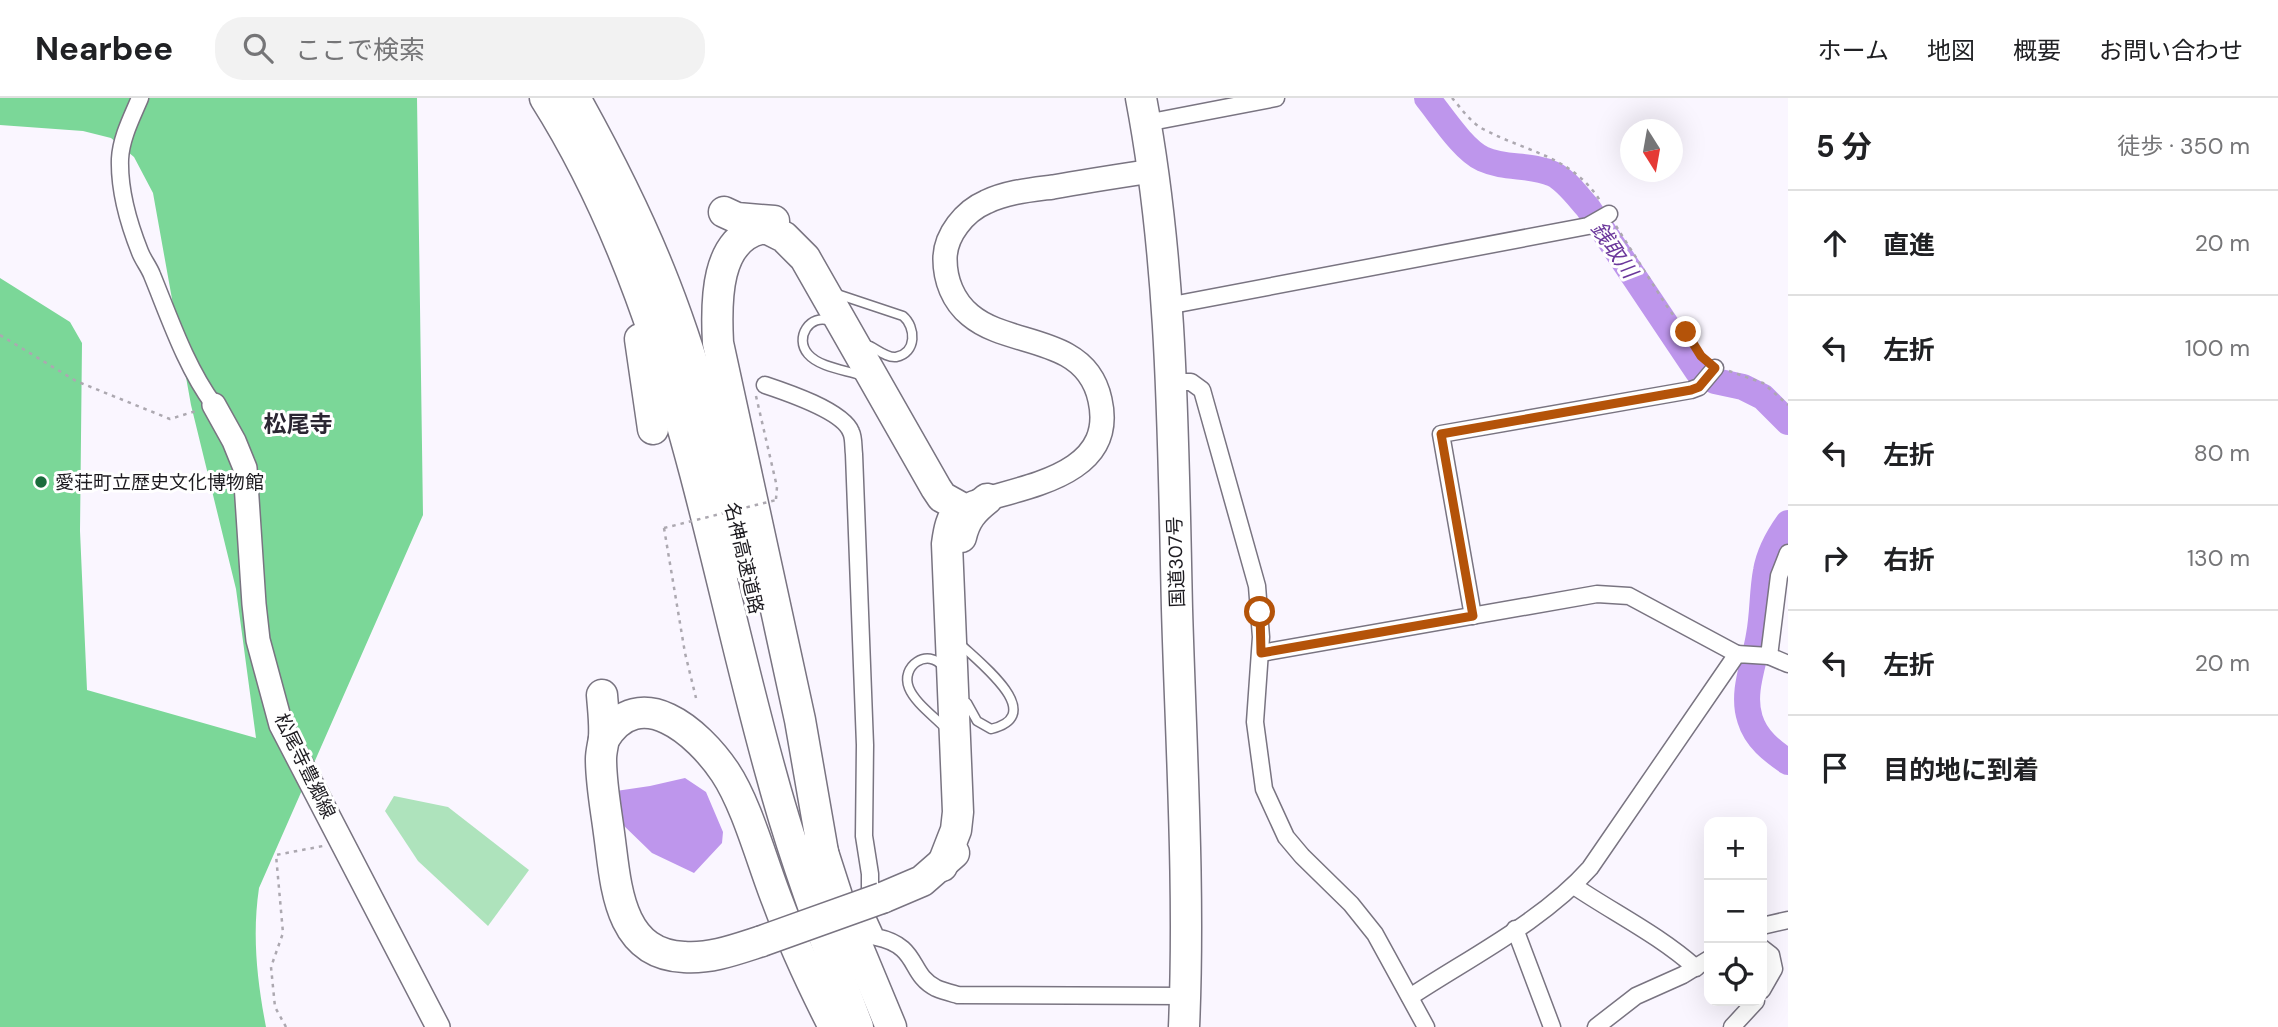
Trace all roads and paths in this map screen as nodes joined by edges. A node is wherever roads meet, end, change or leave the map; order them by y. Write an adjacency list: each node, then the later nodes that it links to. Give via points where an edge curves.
1 (140, 98): 20 (street, via 120,157 123,202 171,324)
2 (545, 98): 10 (highway, 名神高速道路)
3 (575, 98): 37 (highway, 名神高速道路, via 644,234 691,361 726,483 781,712)
4 (1276, 98): 6 (street)
5 (1452, 98): 9 (path, via 1480,128 1580,175)
6 (1144, 110): 7 (highway, 国道307号)
7 (1152, 170): 12 (highway, 国道307号); 23 (main road, via 1008,194 984,202 951,233 945,272 961,305 988,326 1052,346 1071,357 1087,370 1102,408 1093,449 1080,464 1064,475)
8 (724, 212): 11 (highway, via 775,222 800,234 817,253)
9 (1609, 214): 12 (street, via 1588,226); 16 (path, via 1701,356)
10 (619, 243): 22 (highway); 51 (highway, 名神高速道路, via 665,368 797,863)
11 (832, 292): 13 (highway); 15 (highway); 15 (lane, via 909,321 913,336 903,354 887,356); 37 (highway, via 784,236 756,229 731,248 717,317 718,343 800,720)
12 (1167, 306): 18 (highway, 国道307号)
13 (846, 329): 17 (highway); 17 (lane, via 826,319 811,322 805,330 804,348 825,364)
14 (0, 335): 20 (path, via 76,381 170,419)
15 (870, 346): 17 (highway)
16 (1715, 368): 21 (path, via 1763,383); 25 (street, via 1691,390 1441,434)
17 (883, 381): 23 (highway, via 942,497)
18 (1171, 382): 27 (street, via 1191,382 1202,390 1207,403 1256,586); 45 (highway, 国道307号)
19 (765, 385): 33 (path, bridge, via 756,397 776,500 664,528); 45 (street, via 834,414 851,430 865,745 864,836 870,874 866,915 876,937 904,948 935,988 958,995)
20 (215, 405): 36 (main road, 松尾寺豊郷線, via 245,468 258,640 281,725)
21 (1788, 405)
22 (653, 429)
23 (974, 503): 26 (highway, via 951,523 947,544)
24 (1788, 553): 29 (street, via 1779,576)
25 (1473, 616): 27 (street); 28 (street, via 1597,594 1629,596)
26 (958, 642): 31 (highway); 31 (lane, via 1007,689 1013,705 1009,721 991,729 977,721)
27 (1261, 653): 46 (street, via 1256,735 1270,805 1294,846 1375,934)
28 (1737, 654): 29 (street); 38 (street)
29 (1769, 656): 30 (street)
30 (1788, 664)
31 (960, 692): 35 (highway); 35 (lane, via 933,658 915,661 909,668 907,678 914,695)
32 (602, 695): 34 (highway)
33 (696, 698)
34 (604, 739): 35 (highway, bridge, via 601,774 622,910 641,941 682,957 708,956 762,941 882,898 922,881 942,866 956,830); 50 (highway, via 621,718 632,713 653,715 685,727 714,757 737,796 778,903)
35 (962, 745)
36 (342, 843): 48 (main road, 松尾寺豊郷線); 49 (path, via 276,855 283,933 271,967 275,1007)
37 (824, 858): 52 (highway, 名神高速道路)
38 (1574, 886): 41 (street); 43 (street)
39 (1788, 920): 40 (street)
40 (1767, 925)
41 (1516, 929): 46 (street); 55 (street)
42 (1767, 952): 44 (street, via 1774,969)
43 (1702, 963): 56 (street, via 1636,996)
44 (1767, 981)
45 (1185, 996): 53 (highway, 国道307号)
46 (1410, 997): 54 (street)
47 (1751, 1006): 57 (street)
48 (436, 1026)
49 (286, 1027)
50 (834, 1027)
51 (858, 1027)
52 (891, 1027)
53 (1184, 1027)
54 (1426, 1027)
55 (1552, 1027)
56 (1596, 1027)
57 (1732, 1027)

